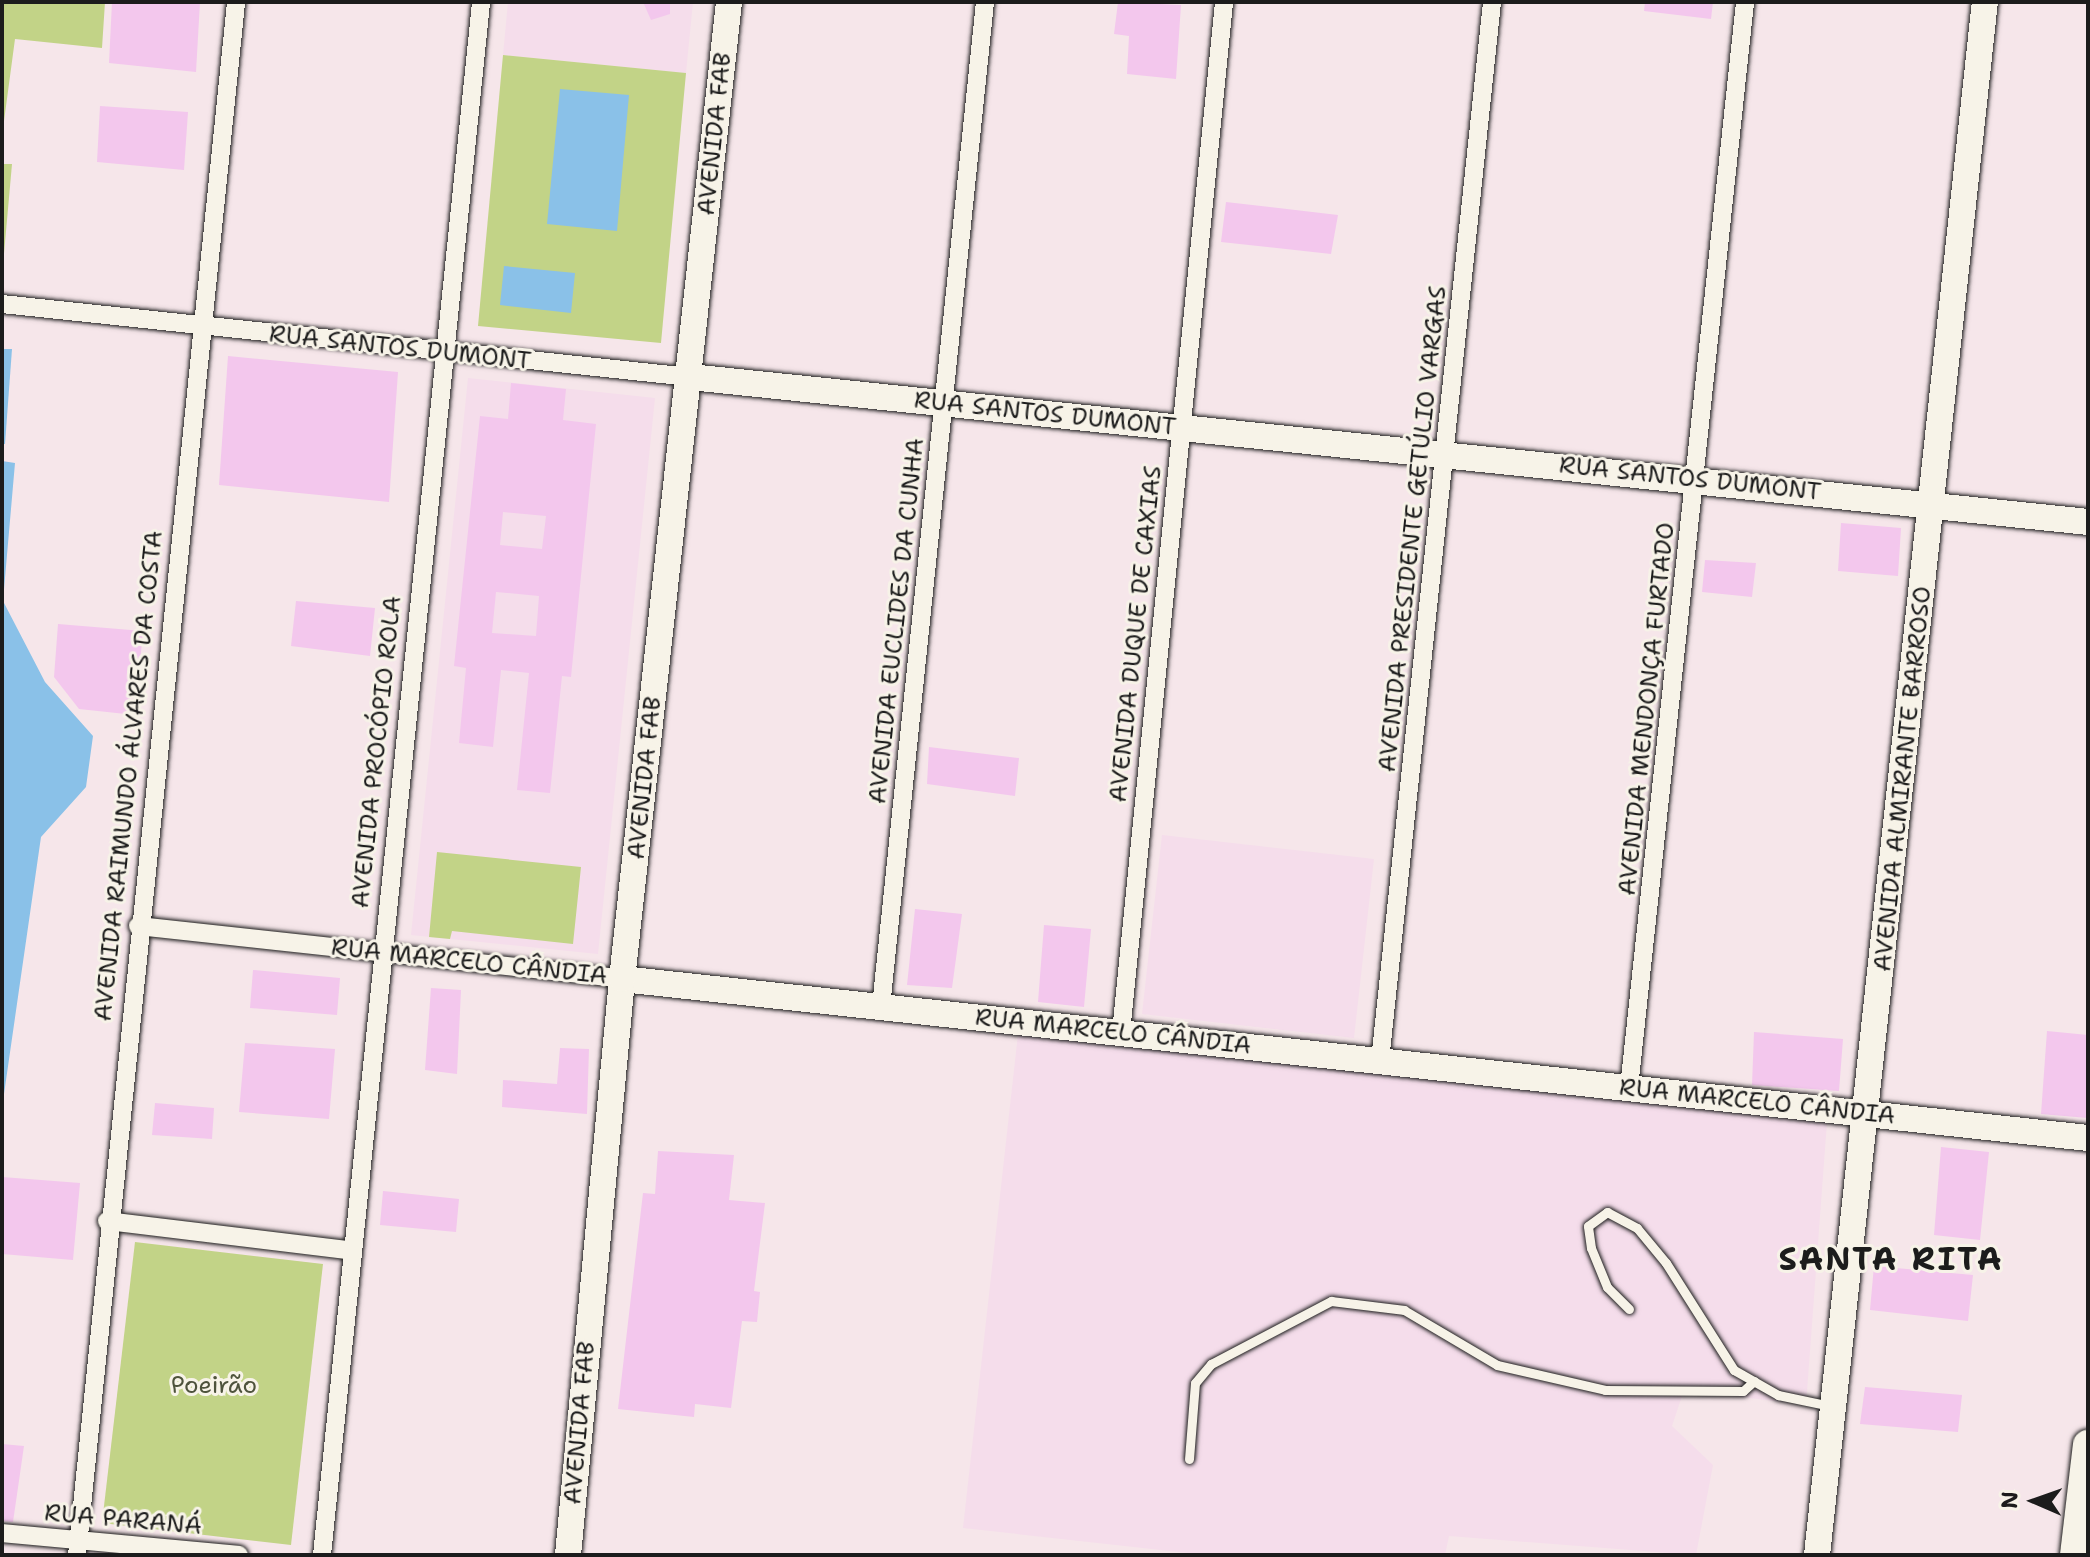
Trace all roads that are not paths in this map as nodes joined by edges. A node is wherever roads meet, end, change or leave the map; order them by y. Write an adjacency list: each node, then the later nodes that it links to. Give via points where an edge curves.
1 (236, 2): 10 (street, AVENIDA RAIMUNDO ÁLVARES DA COSTA)
2 (481, 2): 11 (street, AVENIDA PROCÓPIO ROLA)
3 (729, 2): 12 (street, AVENIDA FAB)
4 (985, 2): 13 (street, AVENIDA EUCLIDES DA CUNHA)
5 (1224, 2): 14 (street, AVENIDA DUQUE DE CAXIAS)
6 (1492, 2): 15 (street, AVENIDA PRESIDENTE GETÚLIO VARGAS)
7 (1745, 2): 16 (street, AVENIDA MENDONÇA FURTADO)
8 (1985, 2): 17 (street, AVENIDA ALMIRANTE BARROSO)
9 (2, 304): 10 (street, RUA SANTOS DUMONT)
10 (200, 328): 11 (street, RUA SANTOS DUMONT); 19 (street, AVENIDA RAIMUNDO ÁLVARES DA COSTA)
11 (443, 352): 12 (street, RUA SANTOS DUMONT); 20 (street, AVENIDA PROCÓPIO ROLA)
12 (690, 377): 13 (street, RUA SANTOS DUMONT); 21 (street, AVENIDA FAB)
13 (943, 404): 14 (street, RUA SANTOS DUMONT); 22 (street, AVENIDA EUCLIDES DA CUNHA)
14 (1181, 429): 15 (street, RUA SANTOS DUMONT); 23 (street, AVENIDA DUQUE DE CAXIAS)
15 (1445, 455): 16 (street, RUA SANTOS DUMONT); 24 (street, AVENIDA PRESIDENTE GETÚLIO VARGAS)
16 (1696, 477): 17 (street, RUA SANTOS DUMONT); 25 (street, AVENIDA MENDONÇA FURTADO)
17 (1932, 506): 18 (street, RUA SANTOS DUMONT); 26 (street, AVENIDA ALMIRANTE BARROSO)
18 (2088, 522)
19 (138, 926): 20 (street, RUA MARCELO CÂNDIA); 28 (street, AVENIDA RAIMUNDO ÁLVARES DA COSTA)
20 (380, 952): 21 (street, RUA MARCELO CÂNDIA); 29 (street, AVENIDA PROCÓPIO ROLA)
21 (622, 979): 22 (street, RUA MARCELO CÂNDIA); 39 (street, AVENIDA FAB)
22 (881, 1007): 23 (street, RUA MARCELO CÂNDIA)
23 (1121, 1033): 24 (street, RUA MARCELO CÂNDIA)
24 (1380, 1061): 25 (street, RUA MARCELO CÂNDIA)
25 (1629, 1088): 26 (street, RUA MARCELO CÂNDIA)
26 (1868, 1114): 27 (street, RUA MARCELO CÂNDIA); 32 (street, AVENIDA ALMIRANTE BARROSO)
27 (2088, 1138)
28 (107, 1221): 29 (street); 36 (street, AVENIDA RAIMUNDO ÁLVARES DA COSTA)
29 (348, 1250): 38 (street, AVENIDA PROCÓPIO ROLA)
30 (1629, 1309): 31 (lane, via 1607,1287 1591,1248 1588,1226 1607,1212 1637,1228 1734,1370)
31 (1754, 1381): 32 (lane, via 1778,1395); 34 (lane, via 1743,1391 1605,1390 1497,1365 1404,1310 1331,1301 1211,1364 1195,1383)
32 (1834, 1407): 40 (street, AVENIDA ALMIRANTE BARROSO)
33 (2088, 1445): 41 (main road)
34 (1189, 1459)
35 (2, 1533): 36 (street, RUA PARANÁ)
36 (78, 1547): 37 (street, RUA PARANÁ)
37 (239, 1555)
38 (322, 1555)
39 (568, 1555)
40 (1817, 1555)
41 (2075, 1555)

